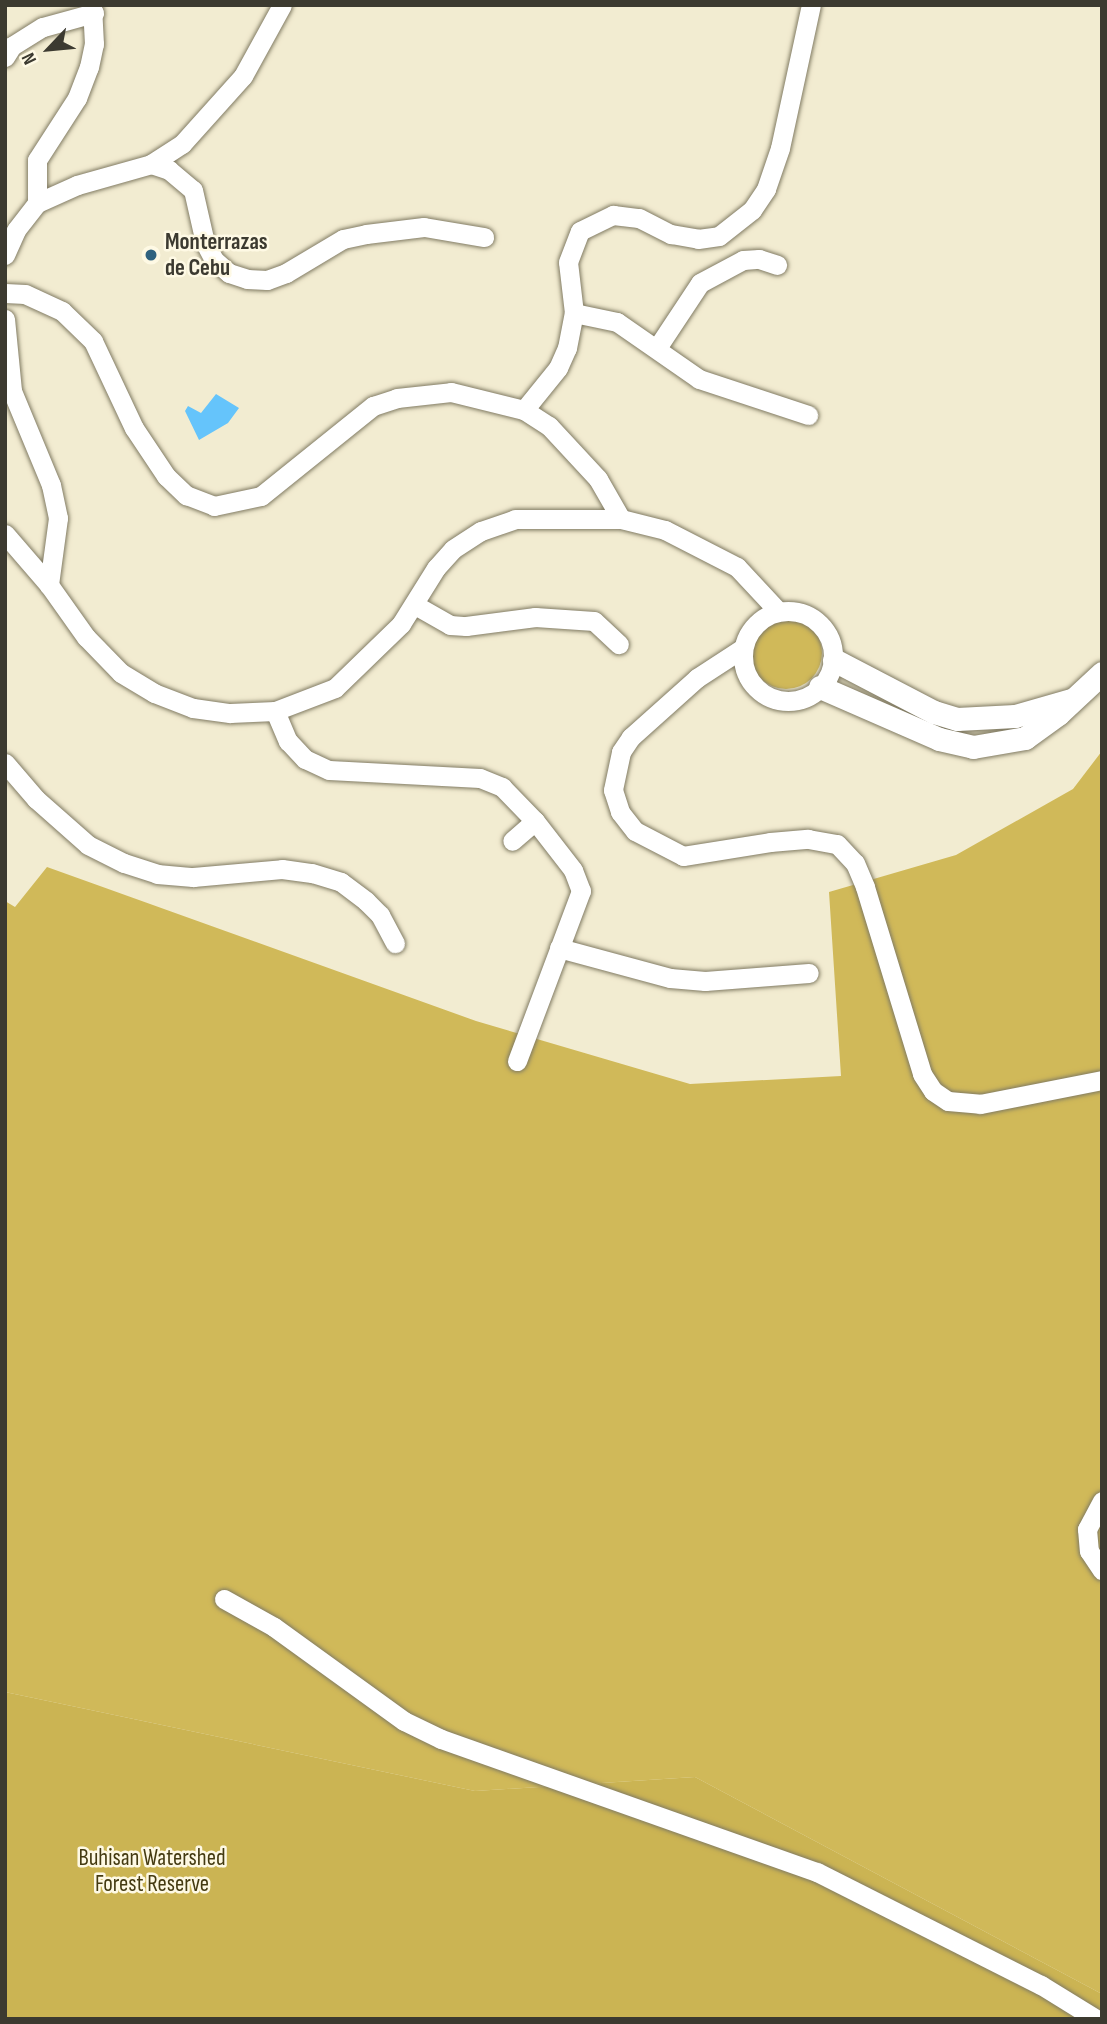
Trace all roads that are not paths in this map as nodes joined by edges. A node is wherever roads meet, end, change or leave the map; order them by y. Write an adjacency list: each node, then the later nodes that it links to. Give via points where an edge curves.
1 (282, 5): 5 (street, via 226,98 181,145)
2 (811, 5): 11 (street, via 780,148 766,189 752,210 719,236 698,239 671,234 613,209 580,231 571,247 568,262)
3 (93, 9): 4 (street, via 43,27 12,46); 6 (street, via 89,67 77,98 37,160)
4 (5, 57)
5 (151, 164): 6 (street, via 77,185); 7 (street, via 169,170 193,190 205,243 214,260 229,273 247,279 267,280 286,273 343,239 366,234 424,228)
6 (37, 203): 8 (street, via 16,230)
7 (484, 237)
8 (5, 255)
9 (777, 265): 13 (street, via 759,258 743,260 700,283)
10 (5, 293): 14 (street, via 25,294 62,311 93,341 134,428 166,475 186,495 214,506 261,496 356,418 397,398 451,392)
11 (574, 313): 13 (street, via 617,322); 14 (street, via 558,368)
12 (5, 318): 18 (street, via 12,391 51,485 58,518)
13 (657, 348): 15 (street, via 699,379)
14 (524, 410): 16 (street, via 549,426 576,454)
15 (808, 415)
16 (621, 519): 19 (street, via 546,516 515,519 481,531 453,549 436,568); 20 (street, via 665,530 715,553 737,567)
17 (5, 534): 18 (street)
18 (49, 585): 27 (street, via 94,646 121,673 154,693 193,708 230,713)
19 (415, 606): 21 (street, via 450,625 535,617 594,621); 27 (street, via 335,688)
20 (778, 611): 22 (street, via 755,624); 23 (street, via 817,622 830,639)
21 (619, 644)
22 (743, 648): 25 (street, via 748,678 763,694 793,701); 35 (street, via 697,678 631,737 621,752 613,790 620,812 635,831 683,856 808,839 837,844 855,863 865,887 922,1074 933,1091 948,1101 980,1104)
23 (834, 660): 25 (street); 26 (street, via 934,712 957,719 1015,716)
24 (1102, 673): 26 (street)
25 (820, 687): 26 (street, via 939,739 973,747 1025,738)
26 (1074, 699)
27 (275, 711): 29 (street, via 288,741 305,759 329,769 480,778 502,787)
28 (5, 763): 31 (street, via 36,799 88,845 124,863 157,874 193,877 282,869 312,873 341,882 366,901 380,915)
29 (535, 821): 30 (street); 32 (street, via 573,870 581,891)
30 (512, 841)
31 (395, 943)
32 (559, 948): 33 (street, via 670,978 705,981); 34 (street)
33 (809, 973)
34 (517, 1061)
35 (1102, 1080)
36 (1102, 1502): 37 (street, via 1087,1529 1089,1551)
37 (1102, 1570)
38 (225, 1599): 39 (street, via 274,1627 404,1721 441,1739 817,1872 1041,1985)
39 (1096, 2019)

